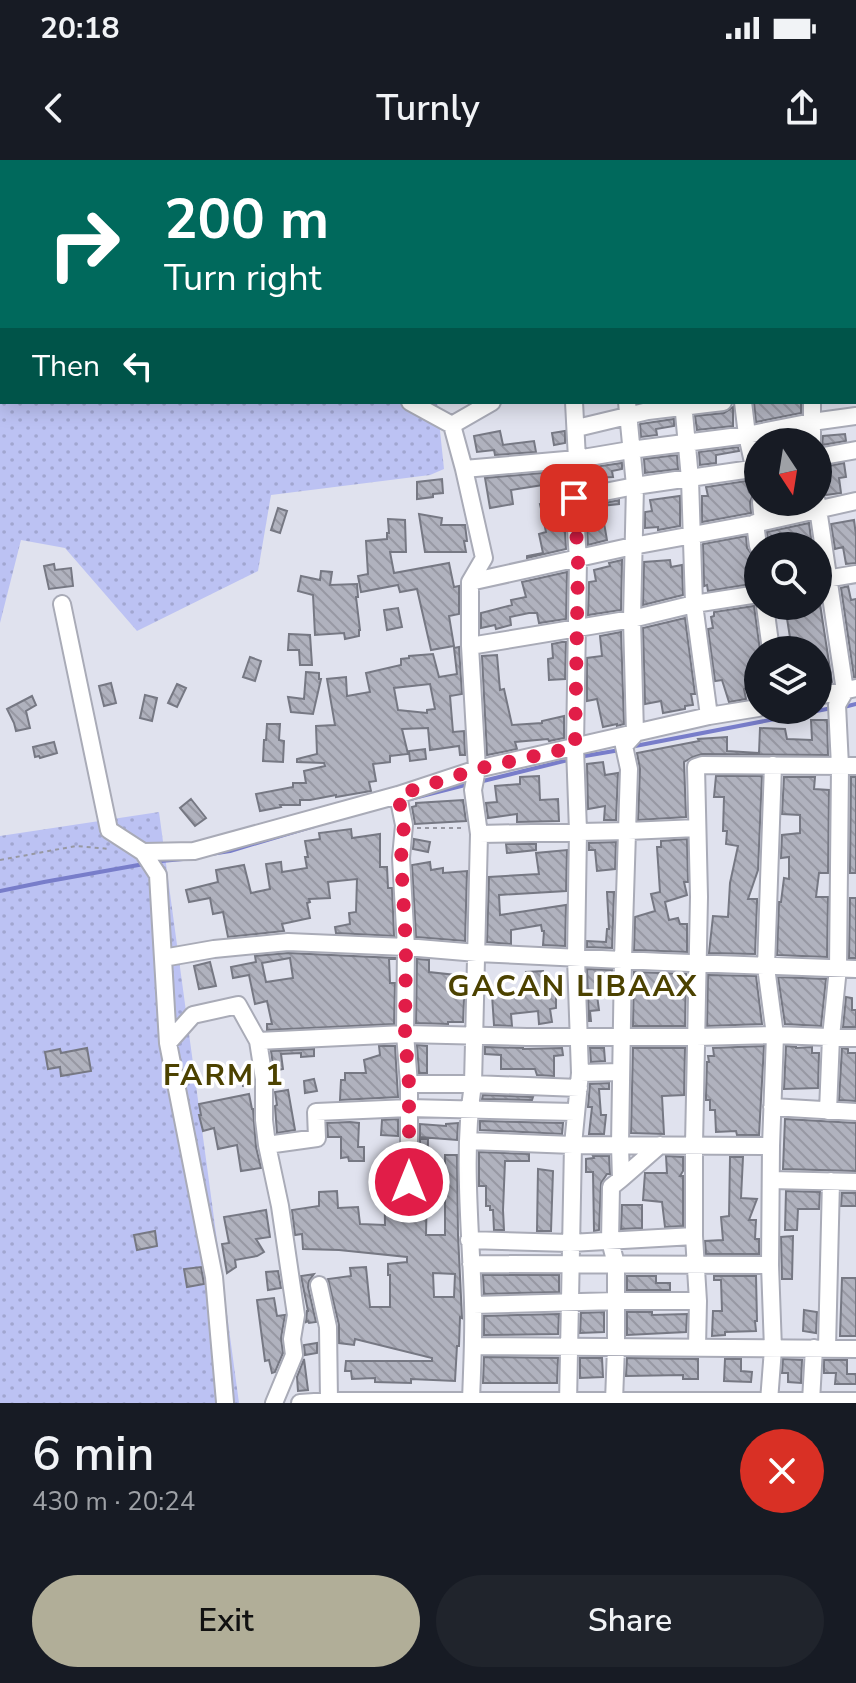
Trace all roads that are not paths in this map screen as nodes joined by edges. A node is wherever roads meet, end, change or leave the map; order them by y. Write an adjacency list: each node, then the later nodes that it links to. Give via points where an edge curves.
1 (414, 404): 10 (street)
2 (489, 404): 10 (street)
3 (574, 404): 11 (street)
4 (743, 404): 12 (street)
5 (812, 404): 9 (street)
6 (684, 405): 7 (street); 16 (street)
7 (628, 409): 11 (street); 17 (street)
8 (856, 416): 9 (street)
9 (812, 422): 13 (street); 14 (street)
10 (452, 425): 21 (street)
11 (577, 428): 20 (street)
12 (746, 428)
13 (782, 428)
14 (812, 428)
15 (744, 435): 16 (street)
16 (686, 443): 17 (street); 23 (street)
17 (630, 450): 20 (street); 24 (street)
18 (856, 450): 19 (street)
19 (832, 454)
20 (577, 459): 21 (street); 25 (street)
21 (464, 469): 37 (street, via 484,558)
22 (744, 475): 23 (street)
23 (690, 479): 24 (street); 32 (street)
24 (635, 486): 25 (street); 33 (street)
25 (574, 498): 34 (street)
26 (856, 501): 27 (street)
27 (832, 504)
28 (760, 516): 30 (street)
29 (781, 516): 30 (street)
30 (759, 522): 31 (street); 32 (street)
31 (759, 532)
32 (691, 535): 33 (street); 40 (street)
33 (633, 546): 34 (street); 42 (street)
34 (578, 560): 37 (street); 43 (street)
35 (856, 574): 36 (street)
36 (832, 578)
37 (470, 582): 44 (street)
38 (744, 596): 40 (street)
39 (62, 604): 58 (street, via 109,830)
40 (694, 604): 42 (street); 47 (street)
41 (832, 617): 45 (street)
42 (632, 619): 43 (street); 48 (street)
43 (577, 628): 44 (street); 49 (street)
44 (470, 646): 52 (street)
45 (850, 690): 51 (street, via 837,705)
46 (744, 710): 47 (street)
47 (709, 716): 48 (street)
48 (635, 734): 49 (street); 56 (street, via 624,746)
49 (575, 747): 52 (street); 55 (street)
50 (773, 765): 51 (street); 54 (street, via 696,767); 65 (street)
51 (848, 766): 66 (street)
52 (477, 769): 53 (street); 57 (street, via 473,790)
53 (398, 795): 58 (street, via 194,851); 59 (street, via 404,825)
54 (697, 828): 56 (street); 64 (street)
55 (578, 831): 56 (street); 57 (street); 62 (street)
56 (628, 831): 63 (street)
57 (479, 834): 60 (street)
58 (143, 852): 61 (street, via 158,875)
59 (406, 947): 60 (street); 61 (street, via 288,942); 68 (street)
60 (477, 953): 62 (street); 70 (street)
61 (163, 958): 77 (street)
62 (576, 958): 63 (street); 71 (street)
63 (623, 959): 64 (street); 72 (street)
64 (699, 962): 65 (street); 73 (street)
65 (766, 967): 66 (street); 69 (street)
66 (838, 968): 67 (street); 74 (street)
67 (856, 969)
68 (405, 1034): 70 (street); 76 (street); 80 (street)
69 (775, 1035): 73 (street); 74 (street); 82 (street)
70 (473, 1036): 71 (street); 81 (street)
71 (578, 1036): 72 (street); 79 (street)
72 (623, 1036): 73 (street); 78 (street)
73 (696, 1037): 93 (street)
74 (831, 1037): 75 (street); 85 (street)
75 (856, 1038)
76 (258, 1041): 77 (street, via 238,1005 193,1015); 89 (street)
77 (168, 1043): 128 (street, via 214,1277)
78 (621, 1072): 79 (street); 91 (street)
79 (579, 1080): 81 (street); 86 (street)
80 (409, 1084): 81 (street); 83 (street)
81 (473, 1084): 84 (street)
82 (772, 1107): 85 (street); 94 (street)
83 (409, 1108): 84 (street); 89 (street, via 316,1112 317,1138); 98 (street)
84 (469, 1108): 86 (street); 88 (street)
85 (828, 1111): 87 (street)
86 (575, 1112): 90 (street)
87 (856, 1112)
88 (468, 1141): 90 (street); 101 (street)
89 (267, 1145): 130 (street, via 296,1315 294,1355)
90 (573, 1145): 91 (street); 103 (street)
91 (620, 1145): 92 (street); 95 (street)
92 (660, 1145): 93 (street); 95 (street)
93 (694, 1145): 94 (street); 100 (street)
94 (771, 1146): 96 (street)
95 (621, 1179): 102 (street, via 611,1187)
96 (771, 1180): 97 (street); 108 (street)
97 (831, 1181): 99 (street); 118 (street)
98 (409, 1182)
99 (856, 1182)
100 (694, 1236): 102 (street); 107 (street)
101 (469, 1240): 103 (street); 104 (street)
102 (610, 1241): 103 (street); 106 (street)
103 (570, 1243): 105 (street)
104 (471, 1264): 105 (street); 113 (street)
105 (569, 1264): 106 (street); 112 (street)
106 (616, 1264): 107 (street); 110 (street)
107 (696, 1264): 108 (street); 111 (street)
108 (770, 1265): 119 (street)
109 (319, 1285): 121 (street, via 328,1327)
110 (617, 1301): 111 (street); 112 (street); 116 (street)
111 (698, 1301): 117 (street)
112 (569, 1302): 113 (street); 115 (street)
113 (473, 1305): 114 (street)
114 (473, 1346): 115 (street); 122 (street)
115 (569, 1347): 116 (street); 127 (street)
116 (616, 1347): 117 (street); 123 (street)
117 (697, 1347): 119 (street)
118 (821, 1348): 119 (street); 120 (street); 125 (street)
119 (773, 1349): 124 (street)
120 (856, 1349)
121 (329, 1401): 122 (street); 131 (street)
122 (471, 1401): 132 (street)
123 (614, 1401): 124 (street); 127 (street)
124 (769, 1401): 125 (street)
125 (811, 1401): 126 (street)
126 (856, 1401)
127 (567, 1402): 132 (street)
128 (222, 1403): 129 (street)
129 (241, 1403)
130 (274, 1403)
131 (300, 1403)
132 (493, 1403)

